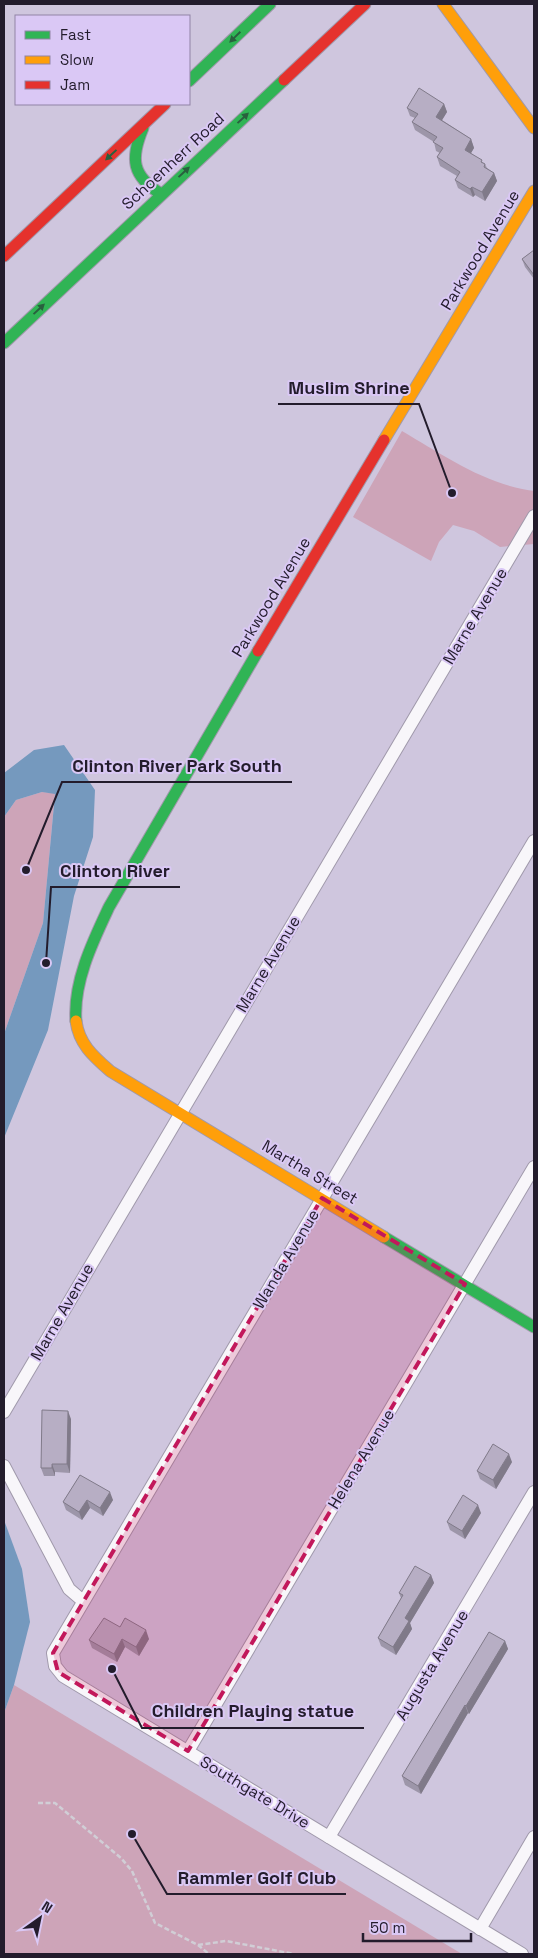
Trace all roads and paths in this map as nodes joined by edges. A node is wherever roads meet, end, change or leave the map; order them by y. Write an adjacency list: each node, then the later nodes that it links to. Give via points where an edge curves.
1 (270, 4): 4 (street, one-way to 4)
2 (365, 4): 9 (street, Schoenherr Road, one-way to 2)
3 (443, 4): 7 (street)
4 (190, 81)
5 (164, 105): 6 (street)
6 (147, 122): 9 (street, via 136,142 135,166 145,183); 10 (street, one-way to 10)
7 (534, 128)
8 (534, 191): 14 (street, Parkwood Avenue, via 117,892 87,960 79,992)
9 (162, 194): 11 (street, Schoenherr Road, one-way to 9)
10 (4, 256)
11 (4, 343)
12 (534, 516): 15 (street, Marne Avenue)
13 (534, 841): 17 (street, Wanda Avenue)
14 (78, 1035): 15 (street, Martha Street, via 110,1071)
15 (180, 1112): 17 (street, Martha Street); 20 (street, Marne Avenue)
16 (534, 1166): 18 (street, Helena Avenue)
17 (322, 1198): 18 (street, Martha Street); 23 (street, Wanda Avenue)
18 (464, 1284): 19 (street, Martha Street); 24 (street, Helena Avenue)
19 (534, 1327)
20 (4, 1412)
21 (4, 1466): 23 (street, via 68,1589)
22 (534, 1492): 26 (street, Augusta Avenue)
23 (83, 1601): 24 (street, Southgate Drive, via 52,1653 58,1672)
24 (188, 1751): 26 (street, Southgate Drive)
25 (38, 1803): 29 (path, via 55,1803 121,1858 132,1871 155,1923)
26 (329, 1837): 28 (street, Southgate Drive)
27 (534, 1837): 28 (street)
28 (480, 1929): 32 (street, Southgate Drive)
29 (198, 1944): 30 (path); 31 (path, via 226,1941)
30 (208, 1954)
31 (294, 1954)
32 (522, 1954)

